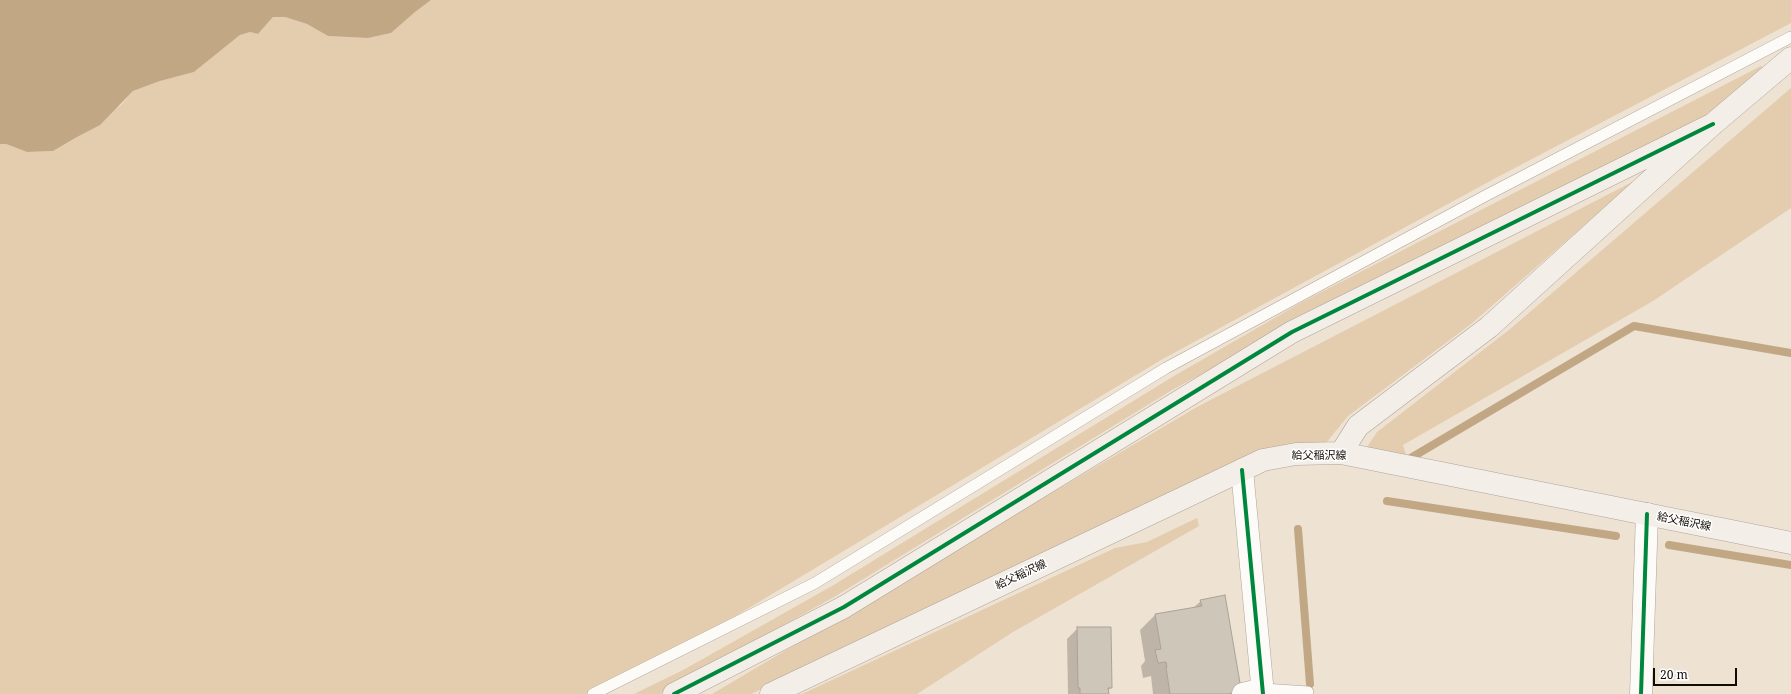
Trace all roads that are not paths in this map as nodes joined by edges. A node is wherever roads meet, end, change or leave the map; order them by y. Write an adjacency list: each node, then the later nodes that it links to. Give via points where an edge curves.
1 (1791, 37): 10 (lane, via 1478,200 1173,364 815,583)
2 (1791, 58): 3 (street)
3 (1713, 124): 4 (street, via 1489,327 1358,426); 11 (street, via 1292,332 844,607)
4 (1341, 453): 5 (street, 給父稲沢線, via 1296,454 1263,460); 6 (street, 給父稲沢線)
5 (1242, 470): 8 (street); 12 (street, 給父稲沢線)
6 (1647, 514): 7 (street, 給父稲沢線); 13 (street)
7 (1791, 543)
8 (1256, 692): 9 (lane)
9 (1308, 692)
10 (593, 694)
11 (674, 694)
12 (771, 694)
13 (1641, 694)

